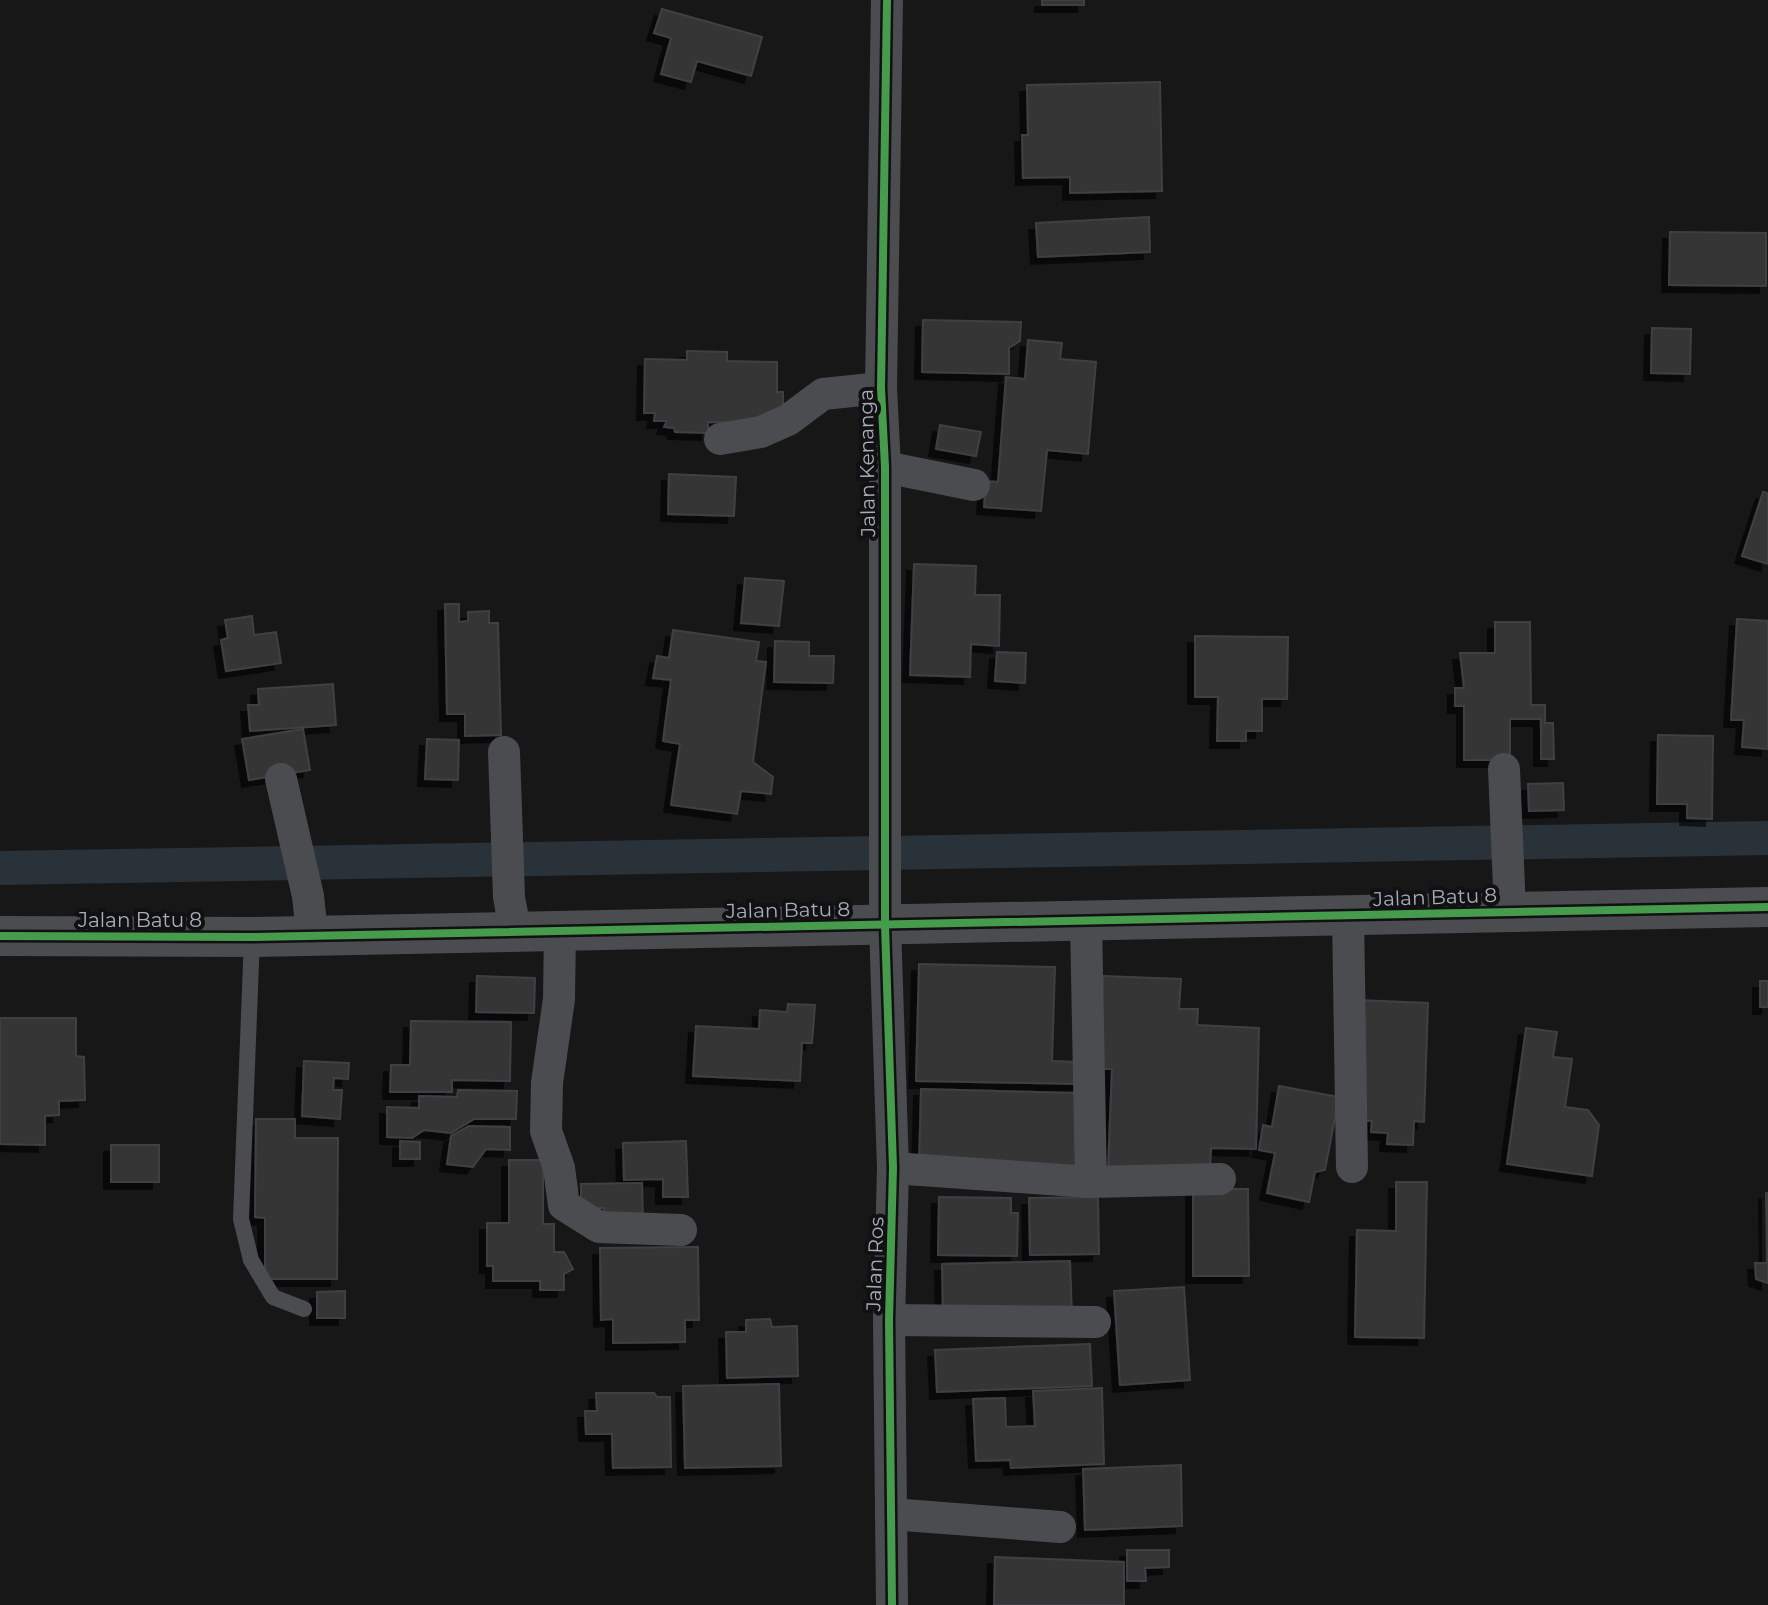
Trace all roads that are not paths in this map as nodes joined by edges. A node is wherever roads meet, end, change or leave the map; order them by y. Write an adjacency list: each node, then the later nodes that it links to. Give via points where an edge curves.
1 (887, 0): 2 (street, Jalan Kenanga)
2 (881, 388): 3 (street, via 823,394 761,432); 4 (street, Jalan Kenanga)
3 (720, 439)
4 (885, 467): 5 (street); 11 (street, Jalan Kenanga)
5 (974, 485)
6 (504, 752): 12 (street)
7 (1504, 769): 9 (street)
8 (281, 779): 13 (street)
9 (1510, 893): 10 (street, Jalan Batu 8); 14 (street, Jalan Batu 8)
10 (1768, 907)
11 (885, 910): 15 (street, Jalan Batu 8); 16 (street, Jalan Batu 8); 20 (street, Jalan Ros)
12 (512, 914): 13 (street, Jalan Batu 8); 16 (street, Jalan Batu 8)
13 (310, 915): 18 (street, Jalan Batu 8)
14 (1348, 915): 15 (street, Jalan Batu 8); 19 (street)
15 (1086, 921): 22 (street)
16 (560, 930): 23 (street, via 546,1131 564,1205 599,1227)
17 (0, 936): 18 (street, Jalan Batu 8)
18 (252, 937): 24 (lane, via 241,1219 251,1260 273,1297)
19 (1352, 1167)
20 (893, 1168): 22 (street); 25 (street, Jalan Ros)
21 (1220, 1179): 22 (street)
22 (1091, 1182)
23 (681, 1230)
24 (304, 1309)
25 (889, 1320): 26 (street); 27 (street, Jalan Ros)
26 (1095, 1322)
27 (891, 1514): 28 (street); 29 (street, Jalan Ros)
28 (1060, 1527)
29 (892, 1605)

